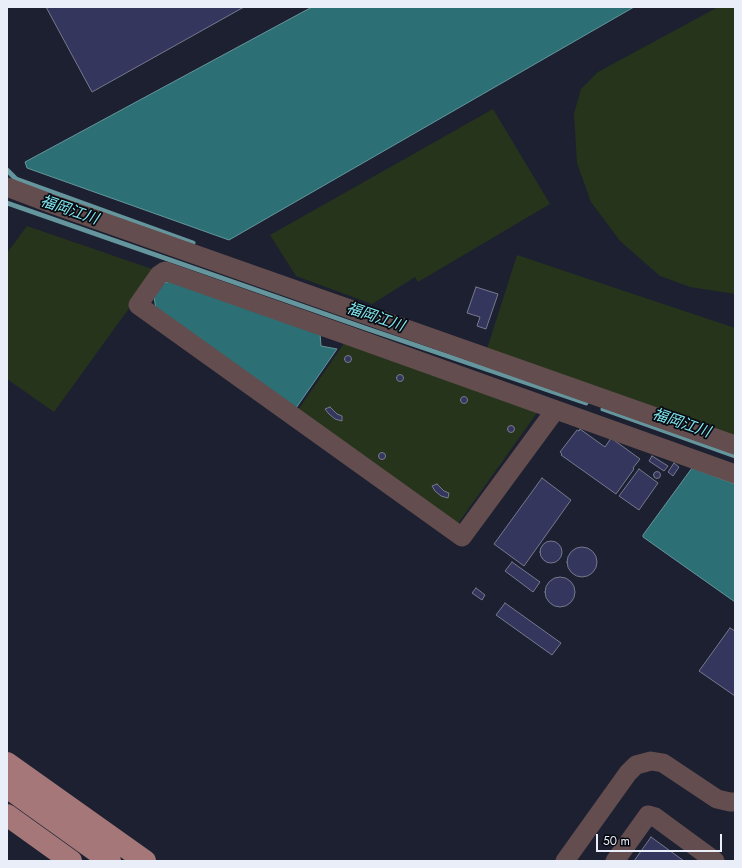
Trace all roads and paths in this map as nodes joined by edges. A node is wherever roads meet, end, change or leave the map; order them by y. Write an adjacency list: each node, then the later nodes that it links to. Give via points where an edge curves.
1 (7, 187): 3 (street)
2 (553, 409): 2 (street, via 165,271 159,275 138,305 462,537); 4 (street)
3 (735, 445)
4 (735, 474)
5 (7, 763): 11 (main road)
6 (7, 788): 10 (main road)
7 (735, 802): 12 (street, via 717,799 663,763 651,761 636,765)
8 (7, 815): 9 (main road)
9 (72, 861)
10 (110, 861)
11 (146, 861)
12 (565, 861)
13 (615, 861): 14 (street, via 648,815 655,817)
14 (715, 861)

